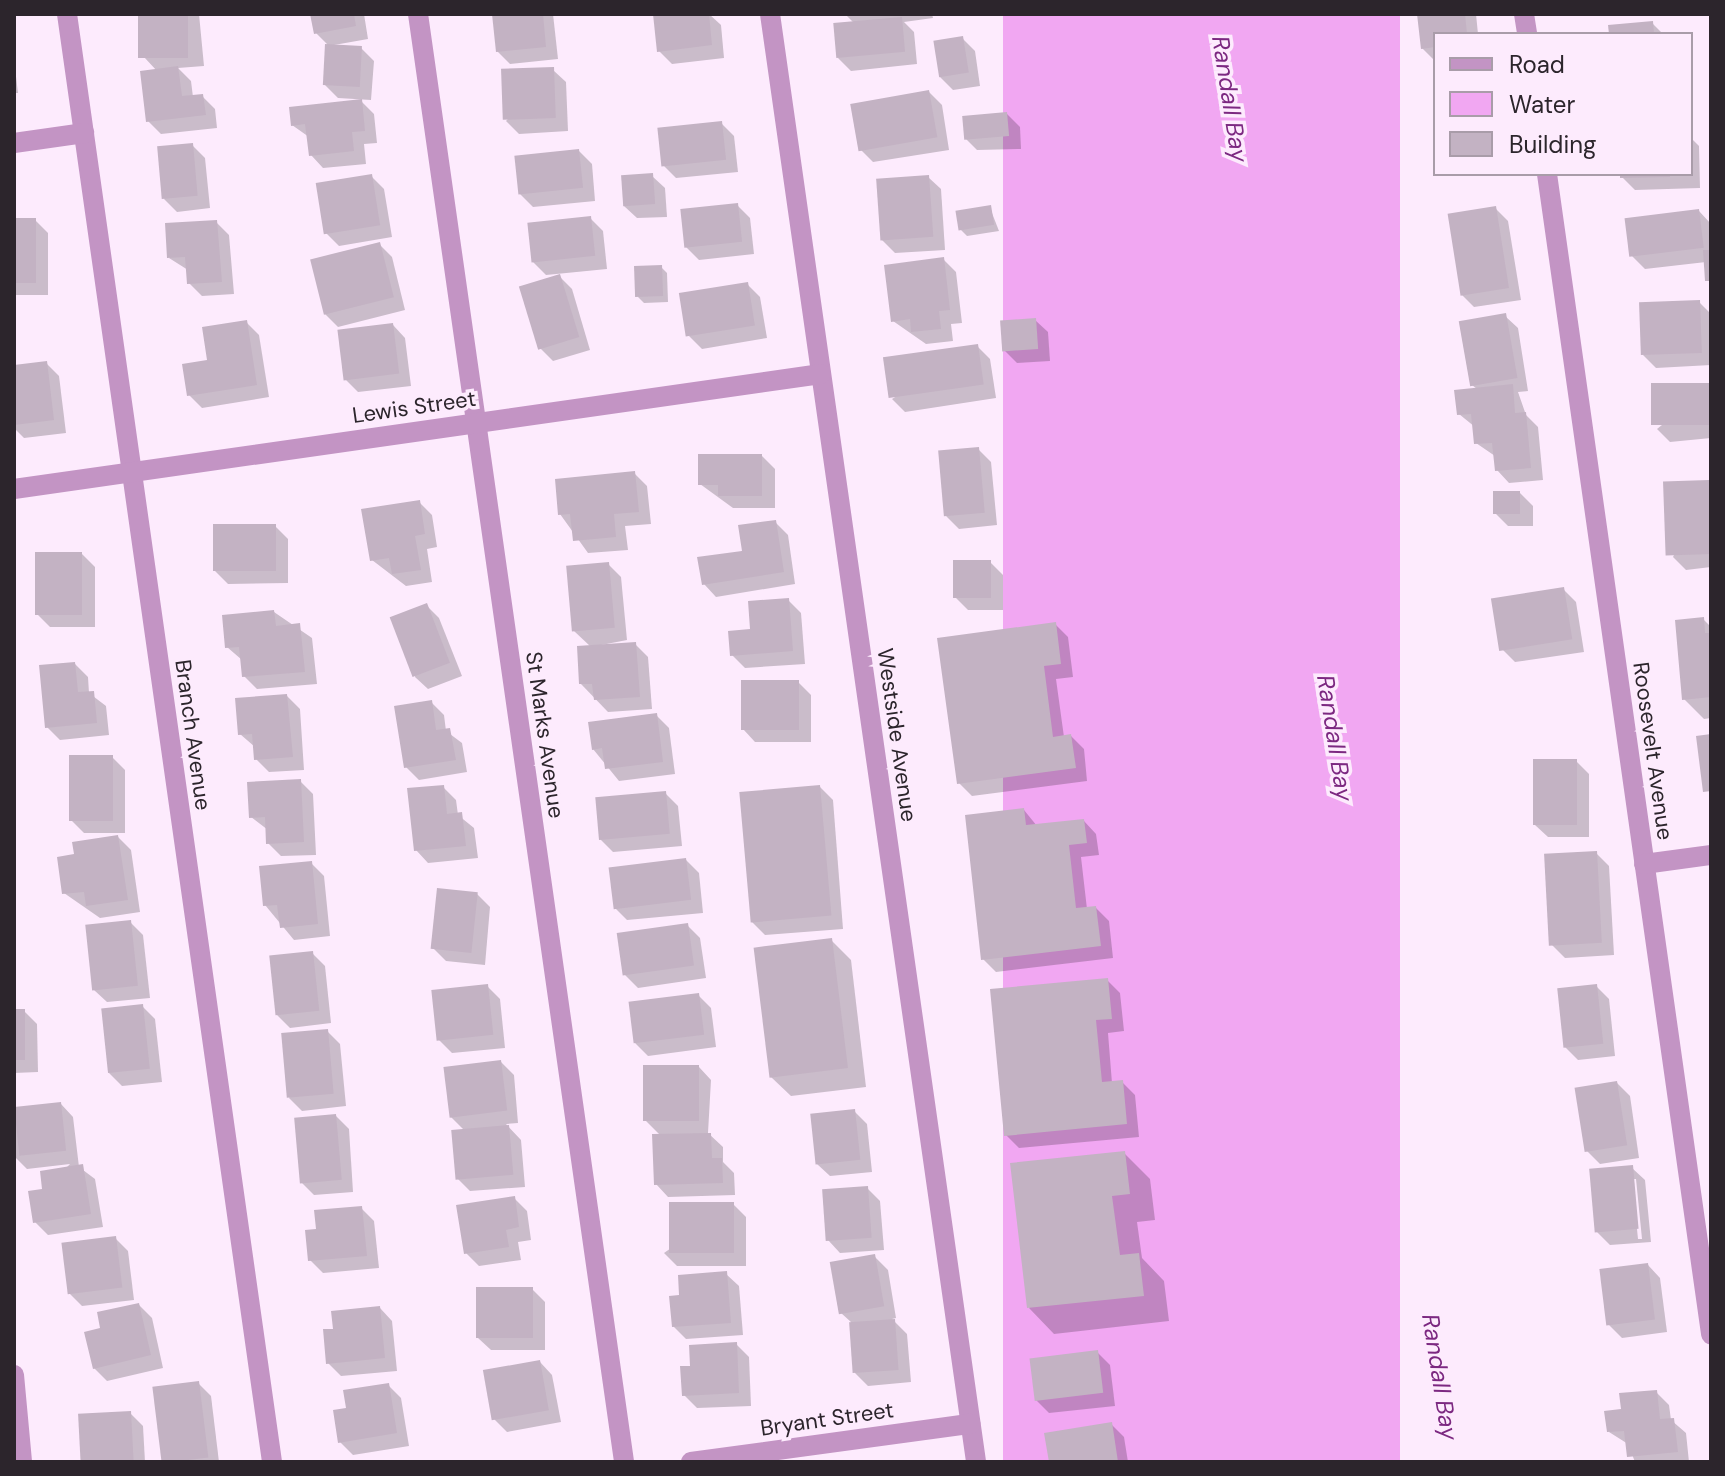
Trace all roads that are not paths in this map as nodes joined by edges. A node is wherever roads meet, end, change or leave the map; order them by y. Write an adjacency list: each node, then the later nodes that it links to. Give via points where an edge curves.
1 (67, 14): 4 (street, Branch Avenue)
2 (418, 14): 8 (street, St Marks Avenue)
3 (770, 14): 7 (street, Westside Avenue)
4 (84, 133): 5 (street); 9 (street, Branch Avenue)
5 (14, 143)
6 (1547, 176): 12 (street, Roosevelt Avenue)
7 (821, 374): 8 (street, Lewis Street); 15 (street, Westside Avenue)
8 (476, 422): 9 (street, Lewis Street); 18 (street, St Marks Avenue)
9 (132, 472): 10 (street, Lewis Street); 17 (street, Branch Avenue)
10 (14, 489)
11 (1711, 855): 12 (street)
12 (1644, 864): 13 (street, Roosevelt Avenue)
13 (1711, 1334)
14 (14, 1375): 16 (street)
15 (970, 1424): 19 (street, Bryant Street); 20 (street, Westside Avenue)
16 (22, 1462)
17 (272, 1462)
18 (624, 1462)
19 (691, 1462)
20 (976, 1462)

